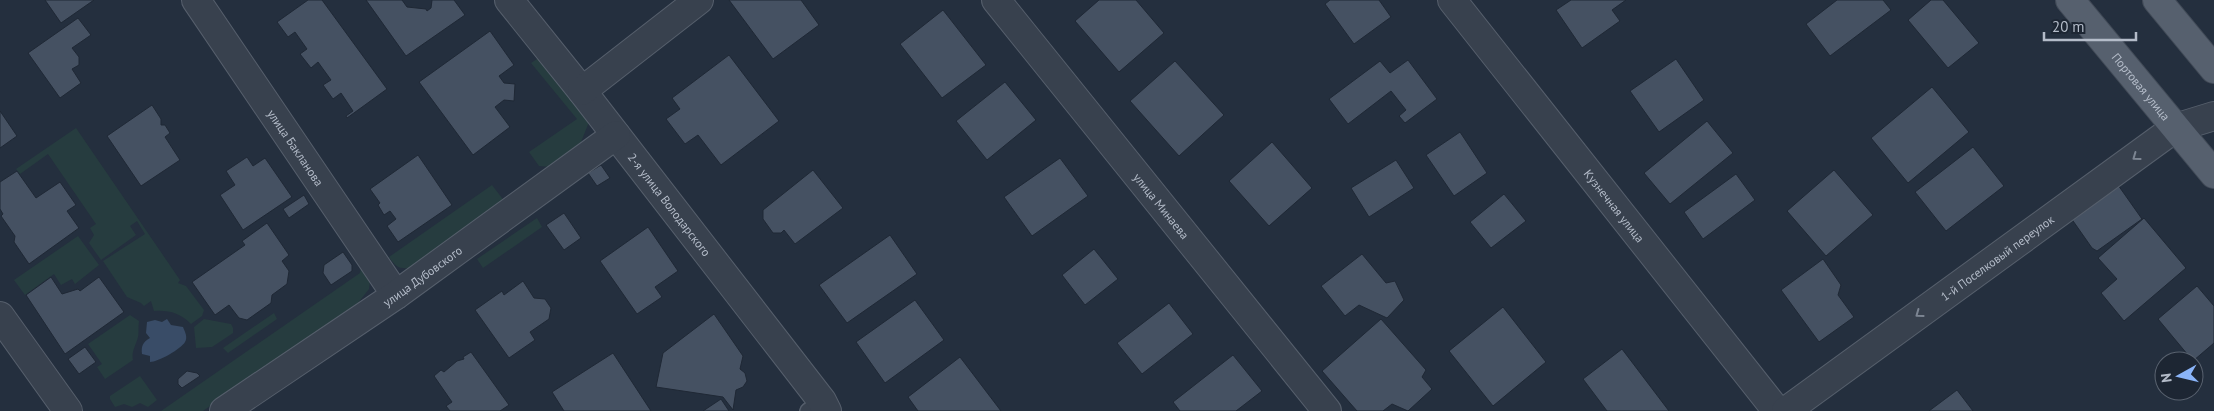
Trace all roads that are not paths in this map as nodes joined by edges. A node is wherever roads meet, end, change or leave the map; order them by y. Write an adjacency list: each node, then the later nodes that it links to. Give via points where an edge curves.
1 (196, 0): 14 (street, улица Бакланова)
2 (509, 0): 9 (street, 2-я улица Володарского)
3 (699, 0): 9 (street)
4 (996, 0): 19 (street, улица Минаева)
5 (1452, 0): 20 (street, Кузнечная улица)
6 (2070, 0): 11 (main road, Портовая улица)
7 (2157, 0): 8 (main road)
8 (2214, 69)
9 (582, 92): 12 (street, 2-я улица Володарского)
10 (2214, 116): 11 (street, 1-й Поселковый переулок)
11 (2175, 128): 13 (main road, Портовая улица); 21 (street, 1-й Поселковый переулок, one-way to 21)
12 (616, 135): 14 (street, улица Дубовского); 16 (street, 2-я улица Володарского)
13 (2214, 174)
14 (396, 295): 18 (street, улица Дубовского)
15 (0, 316): 17 (street)
16 (819, 408)
17 (68, 411)
18 (224, 411)
19 (1327, 411)
20 (1777, 411)
21 (1786, 411)

